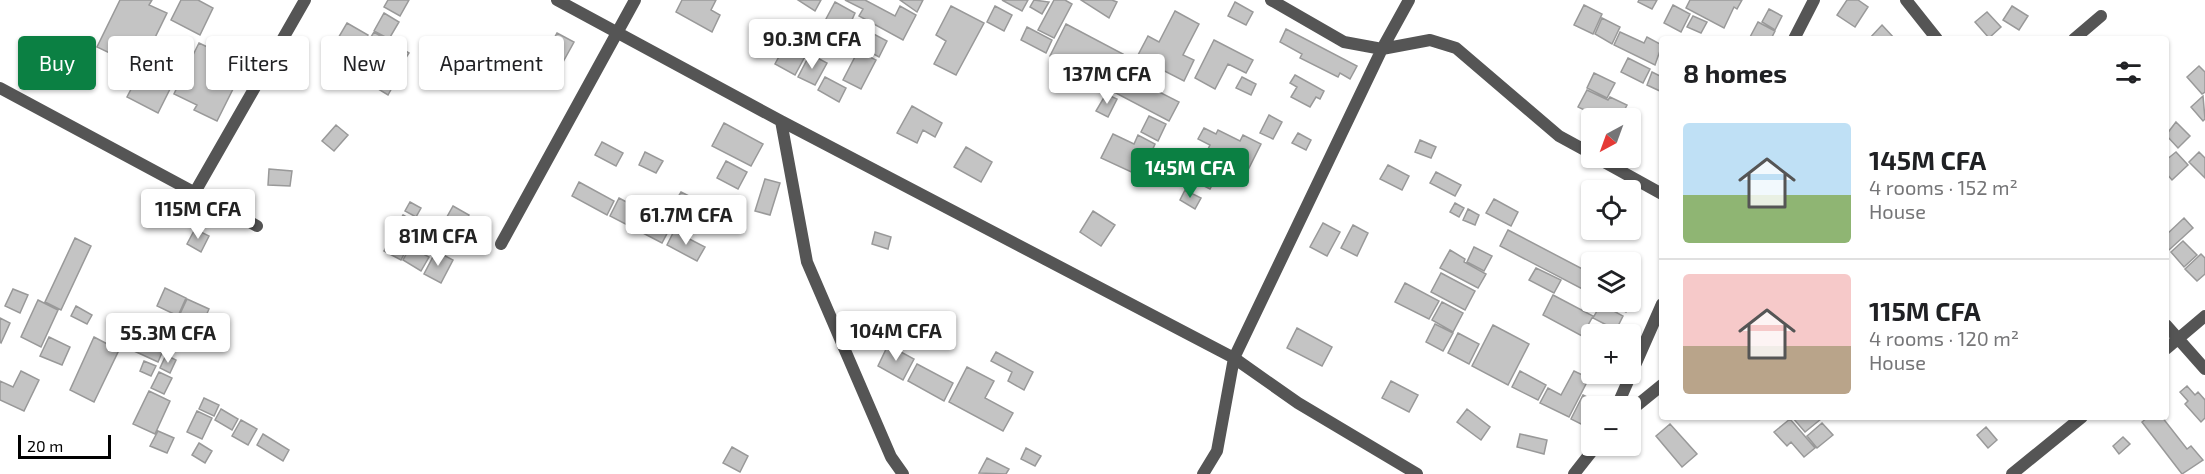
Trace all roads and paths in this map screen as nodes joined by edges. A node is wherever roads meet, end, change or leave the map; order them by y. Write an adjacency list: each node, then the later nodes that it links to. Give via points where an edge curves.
1 (305, 0): 18 (street)
2 (557, 0): 9 (street)
3 (635, 0): 9 (street)
4 (1271, 0): 13 (street, via 1344,42)
5 (1409, 0): 13 (street)
6 (1815, 0): 10 (street)
7 (1906, 0): 11 (street)
8 (2101, 16): 12 (street)
9 (617, 32): 15 (street); 21 (street)
10 (1796, 36)
11 (1935, 36)
12 (2078, 36)
13 (1382, 49): 16 (street, via 1430,40 1456,48 1559,136); 27 (street)
14 (0, 88): 18 (street)
15 (780, 122): 27 (street); 34 (street, via 807,262 891,457)
16 (1581, 148)
17 (1615, 168): 19 (street)
18 (195, 192): 20 (street)
19 (1659, 192)
20 (257, 226)
21 (501, 244)
22 (1659, 311): 30 (street)
23 (2205, 316): 25 (street)
24 (2169, 328): 25 (street)
25 (2178, 339): 26 (street); 28 (street)
26 (2169, 346)
27 (1234, 358): 35 (street, via 1217,451); 36 (street, via 1298,403)
28 (2205, 369)
29 (1659, 387): 31 (street)
30 (1621, 396)
31 (1641, 402)
32 (2078, 420): 38 (street)
33 (1588, 456): 37 (street)
34 (903, 474)
35 (1203, 474)
36 (1417, 474)
37 (1574, 474)
38 (2012, 474)

